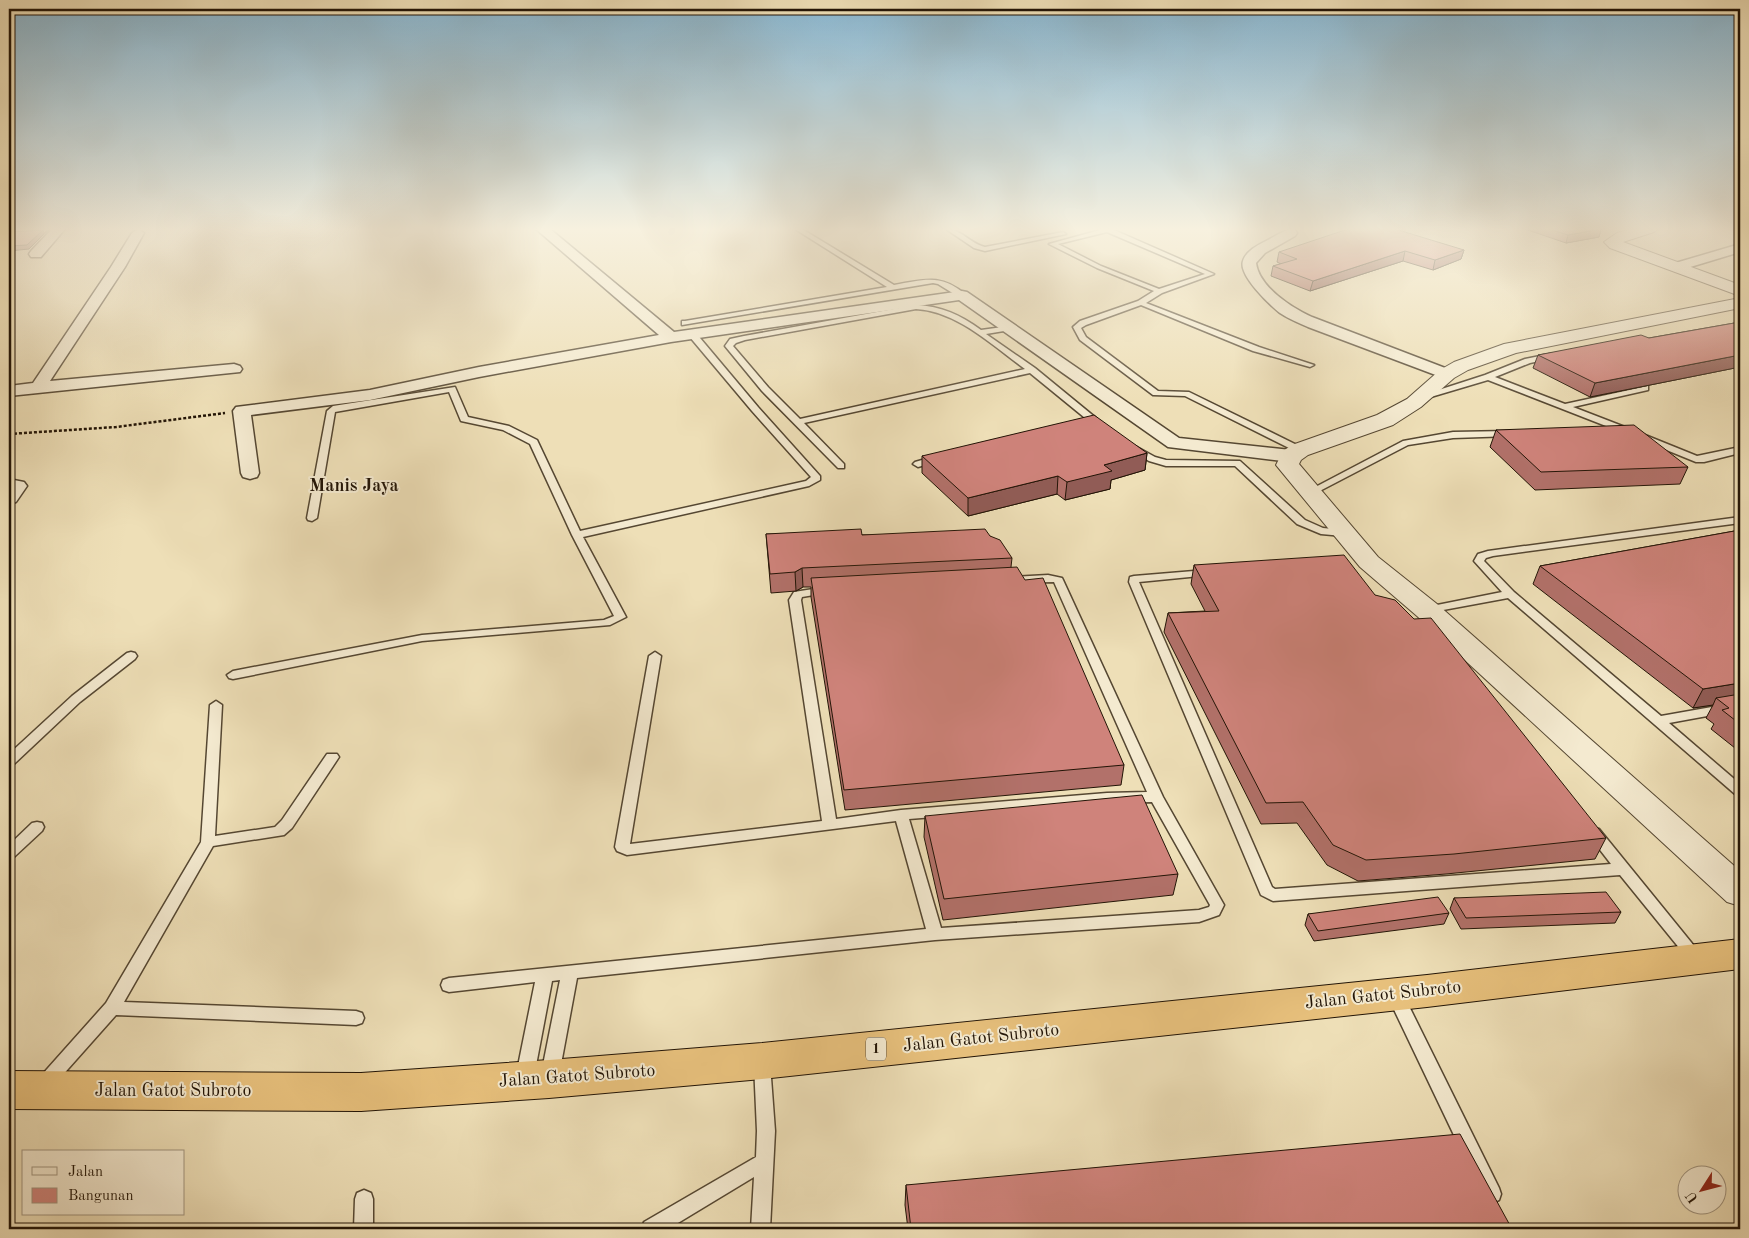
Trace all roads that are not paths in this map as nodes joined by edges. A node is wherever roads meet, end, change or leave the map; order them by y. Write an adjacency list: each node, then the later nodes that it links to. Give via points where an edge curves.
1 (104, 287): 24 (street)
2 (612, 287): 16 (street)
3 (892, 287): 14 (lane)
4 (946, 287): 10 (lane)
5 (1148, 287): 9 (lane)
6 (1172, 287): 9 (lane)
7 (1263, 287): 21 (street, via 1286,310 1309,321)
8 (1711, 287): 11 (street)
9 (1159, 291): 12 (lane)
10 (962, 295): 13 (street); 14 (street)
11 (1738, 302): 21 (street, via 1510,348)
12 (1141, 303): 18 (lane, via 1256,349); 35 (lane, via 1083,323 1077,327 1078,330 1083,338 1156,393 1186,394 1218,408)
13 (1007, 328): 15 (lane); 35 (street, via 1174,443)
14 (688, 329): 16 (street); 46 (lane, via 817,478 809,483)
15 (979, 333): 20 (lane); 30 (lane, via 962,318 931,307 733,341 728,346)
16 (672, 337): 23 (street)
17 (1556, 354): 22 (lane)
18 (1310, 365)
19 (234, 369): 24 (street)
20 (1032, 370): 30 (lane); 31 (lane, via 1099,426)
21 (1446, 374): 27 (street)
22 (1488, 377): 27 (lane); 29 (lane)
23 (450, 383): 28 (street); 46 (lane, via 464,419 506,428 534,442)
24 (38, 387): 26 (street)
25 (1645, 388): 29 (lane)
26 (9, 390)
27 (1422, 396): 35 (street, via 1386,420)
28 (373, 398): 39 (street, via 242,411); 43 (lane, via 329,413)
29 (1566, 406): 34 (lane, via 1696,459)
30 (798, 422): 38 (lane)
31 (1084, 426)
32 (1518, 434): 41 (lane, via 1453,435 1406,443)
33 (1126, 443): 45 (lane, via 1166,464 1237,463 1301,522 1321,531)
34 (1740, 450)
35 (1295, 453): 41 (street, via 1287,465)
36 (948, 457): 37 (lane)
37 (918, 464)
38 (841, 466)
39 (250, 473)
40 (9, 485): 42 (street, via 17,486)
41 (1309, 493): 45 (street)
42 (9, 498)
43 (312, 518)
44 (1740, 520): 50 (lane, via 1482,556 1479,561)
45 (1344, 533): 51 (street, via 1369,562)
46 (577, 535): 54 (lane, via 619,614 617,620 422,638)
47 (1220, 572): 68 (lane, via 1141,578 1134,579 1134,582 1266,891 1273,895)
48 (999, 581): 61 (lane, via 1058,580)
49 (832, 590): 64 (lane, via 803,592 795,600)
50 (1510, 594): 51 (lane); 57 (lane)
51 (1427, 610): 69 (street)
52 (131, 656): 59 (lane, via 76,699)
53 (655, 656): 64 (lane, via 622,847 627,850)
54 (233, 676)
55 (216, 705): 66 (lane)
56 (1740, 706): 57 (lane)
57 (1658, 721): 60 (lane)
58 (332, 757): 66 (lane, via 279,831)
59 (9, 761)
60 (1740, 792)
61 (1156, 797): 62 (lane); 70 (lane, via 1217,905 1214,911 1199,916)
62 (901, 815): 64 (lane); 70 (lane)
63 (1585, 822): 68 (lane)
64 (830, 825)
65 (37, 827): 67 (lane)
66 (208, 842): 77 (lane)
67 (9, 853)
68 (1621, 869): 72 (lane)
69 (1740, 892)
70 (935, 934): 73 (lane)
71 (1740, 954): 72 (highway, Jalan Gatot Subroto / 1)
72 (1696, 959): 76 (highway, Jalan Gatot Subroto / 1)
73 (570, 971): 74 (lane); 80 (lane, via 557,1047)
74 (545, 974): 75 (lane); 80 (lane)
75 (449, 985)
76 (1394, 994): 79 (highway, Jalan Gatot Subroto / 1); 84 (lane)
77 (112, 1008): 78 (lane); 81 (lane)
78 (356, 1018)
79 (762, 1062): 80 (highway, Jalan Gatot Subroto / 1); 82 (lane)
80 (536, 1080): 81 (highway, Jalan Gatot Subroto / 1, via 361,1092)
81 (24, 1090)
82 (765, 1161): 86 (lane); 87 (lane)
83 (364, 1199): 85 (lane)
84 (1500, 1212)
85 (363, 1229)
86 (651, 1229)
87 (761, 1229)

